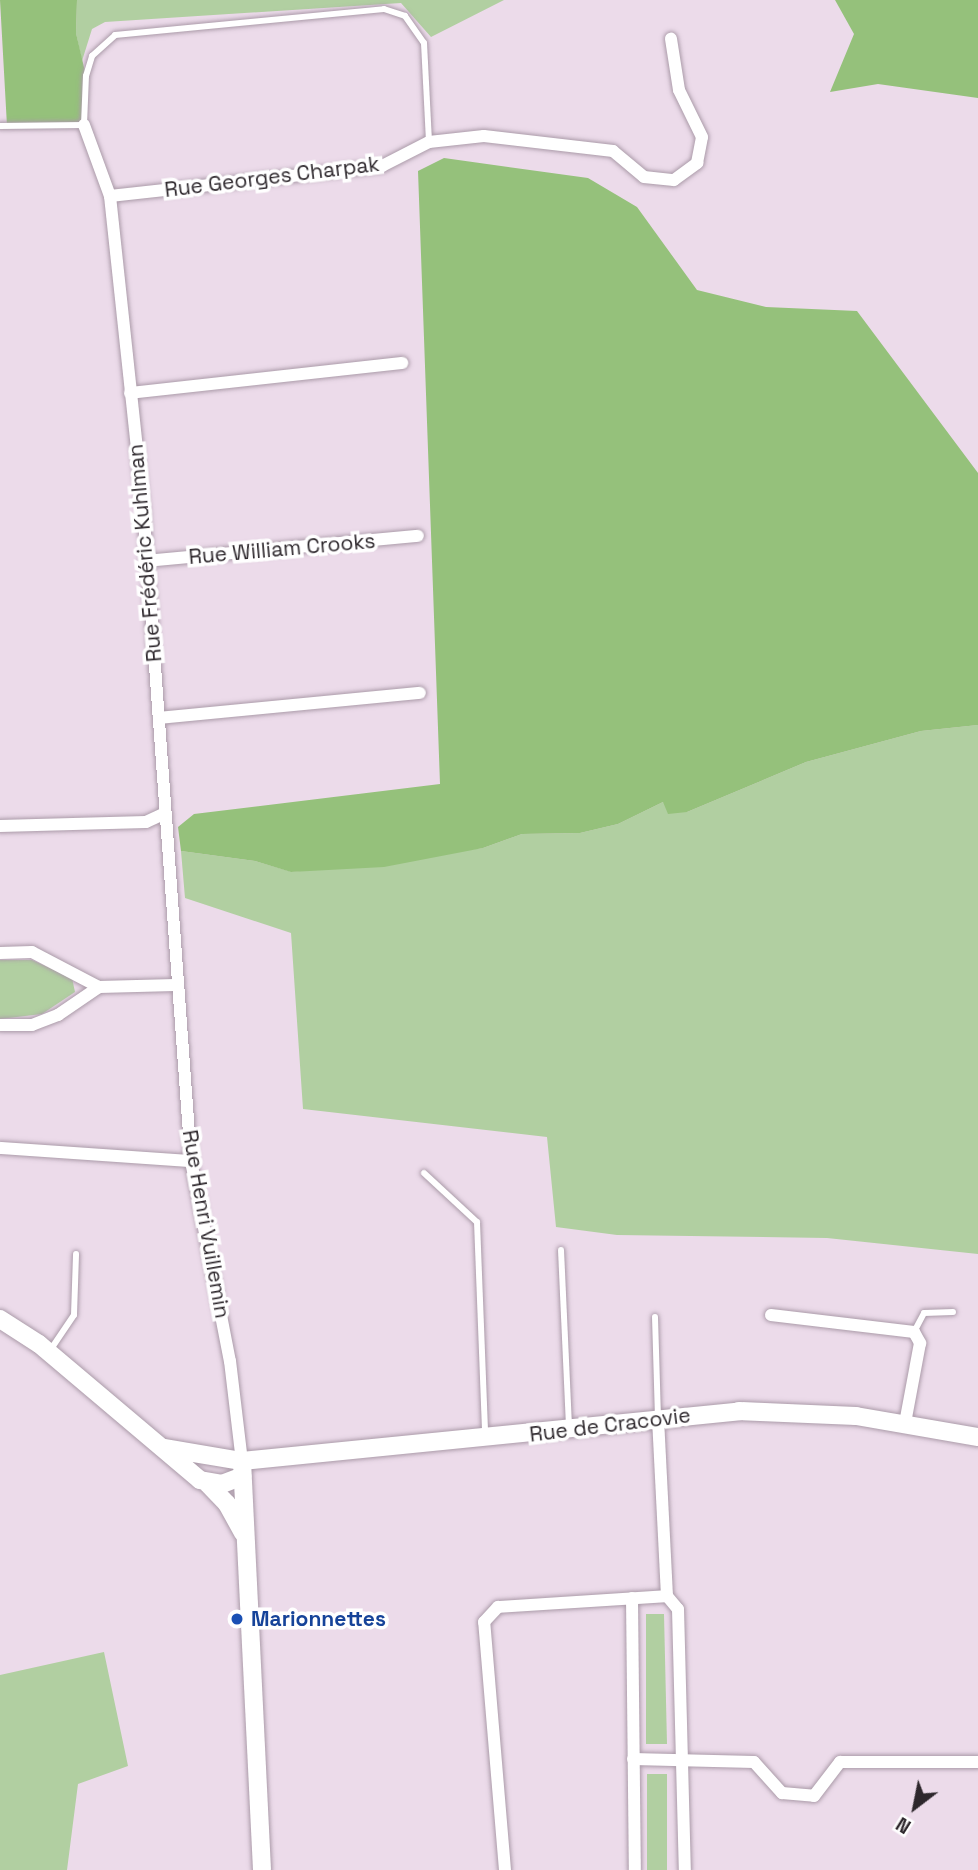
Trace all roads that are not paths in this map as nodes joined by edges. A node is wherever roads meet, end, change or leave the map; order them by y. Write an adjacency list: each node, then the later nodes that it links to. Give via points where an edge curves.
1 (671, 39): 4 (street, via 679,90 702,137 697,163 674,180 644,177 613,151 484,136)
2 (84, 125): 3 (lane); 4 (lane, via 86,76 92,56 115,35 384,9 405,16 424,43); 5 (street, Rue Frédéric Kuhlman)
3 (0, 126)
4 (429, 142): 5 (street, Rue Georges Charpak, via 382,166)
5 (110, 196): 7 (street, Rue Frédéric Kuhlman)
6 (402, 363): 7 (street)
7 (131, 393): 9 (street, Rue Frédéric Kuhlman)
8 (418, 536): 9 (street, Rue William Crooks)
9 (146, 561): 11 (street, Rue Frédéric Kuhlman)
10 (420, 693): 11 (street)
11 (159, 718): 12 (street, Rue Frédéric Kuhlman)
12 (163, 814): 13 (street, via 146,822); 15 (street, Rue Frédéric Kuhlman, via 173,886)
13 (0, 826)
14 (0, 953): 16 (street, via 32,952)
15 (175, 985): 16 (street); 19 (street, Rue Henri Vuillemin)
16 (99, 987): 17 (street, via 58,1015 32,1025)
17 (0, 1025)
18 (0, 1148): 19 (street)
19 (191, 1161): 35 (street, Rue Henri Vuillemin, via 230,1361)
20 (424, 1173): 33 (lane, via 477,1222)
21 (561, 1250): 31 (lane)
22 (76, 1254): 28 (lane, via 74,1315)
23 (953, 1312): 27 (lane, via 923,1313)
24 (771, 1315): 27 (street)
25 (655, 1317): 29 (lane)
26 (0, 1319): 28 (street)
27 (914, 1332): 30 (street, via 920,1343)
28 (48, 1352): 34 (street)
29 (658, 1417): 30 (street, Rue de Cracovie, via 799,1411); 31 (street, Rue de Cracovie); 38 (street)
30 (905, 1423): 32 (street, Rue de Cracovie)
31 (569, 1430): 33 (street, Rue de Cracovie)
32 (978, 1437)
33 (485, 1438): 35 (street, Rue de Cracovie)
34 (164, 1448): 35 (street, Rue de Cracovie); 36 (street)
35 (238, 1466): 36 (street); 37 (street)
36 (208, 1484): 37 (street, via 227,1504)
37 (243, 1533): 43 (street)
38 (667, 1596): 39 (street); 41 (street, via 678,1609)
39 (632, 1598): 40 (street); 44 (street, via 498,1607 484,1622)
40 (633, 1759): 41 (street); 45 (street)
41 (684, 1761): 42 (street, via 754,1762 782,1793 814,1796 840,1762); 46 (street)
42 (978, 1762)
43 (262, 1870)
44 (505, 1870)
45 (635, 1870)
46 (685, 1870)

